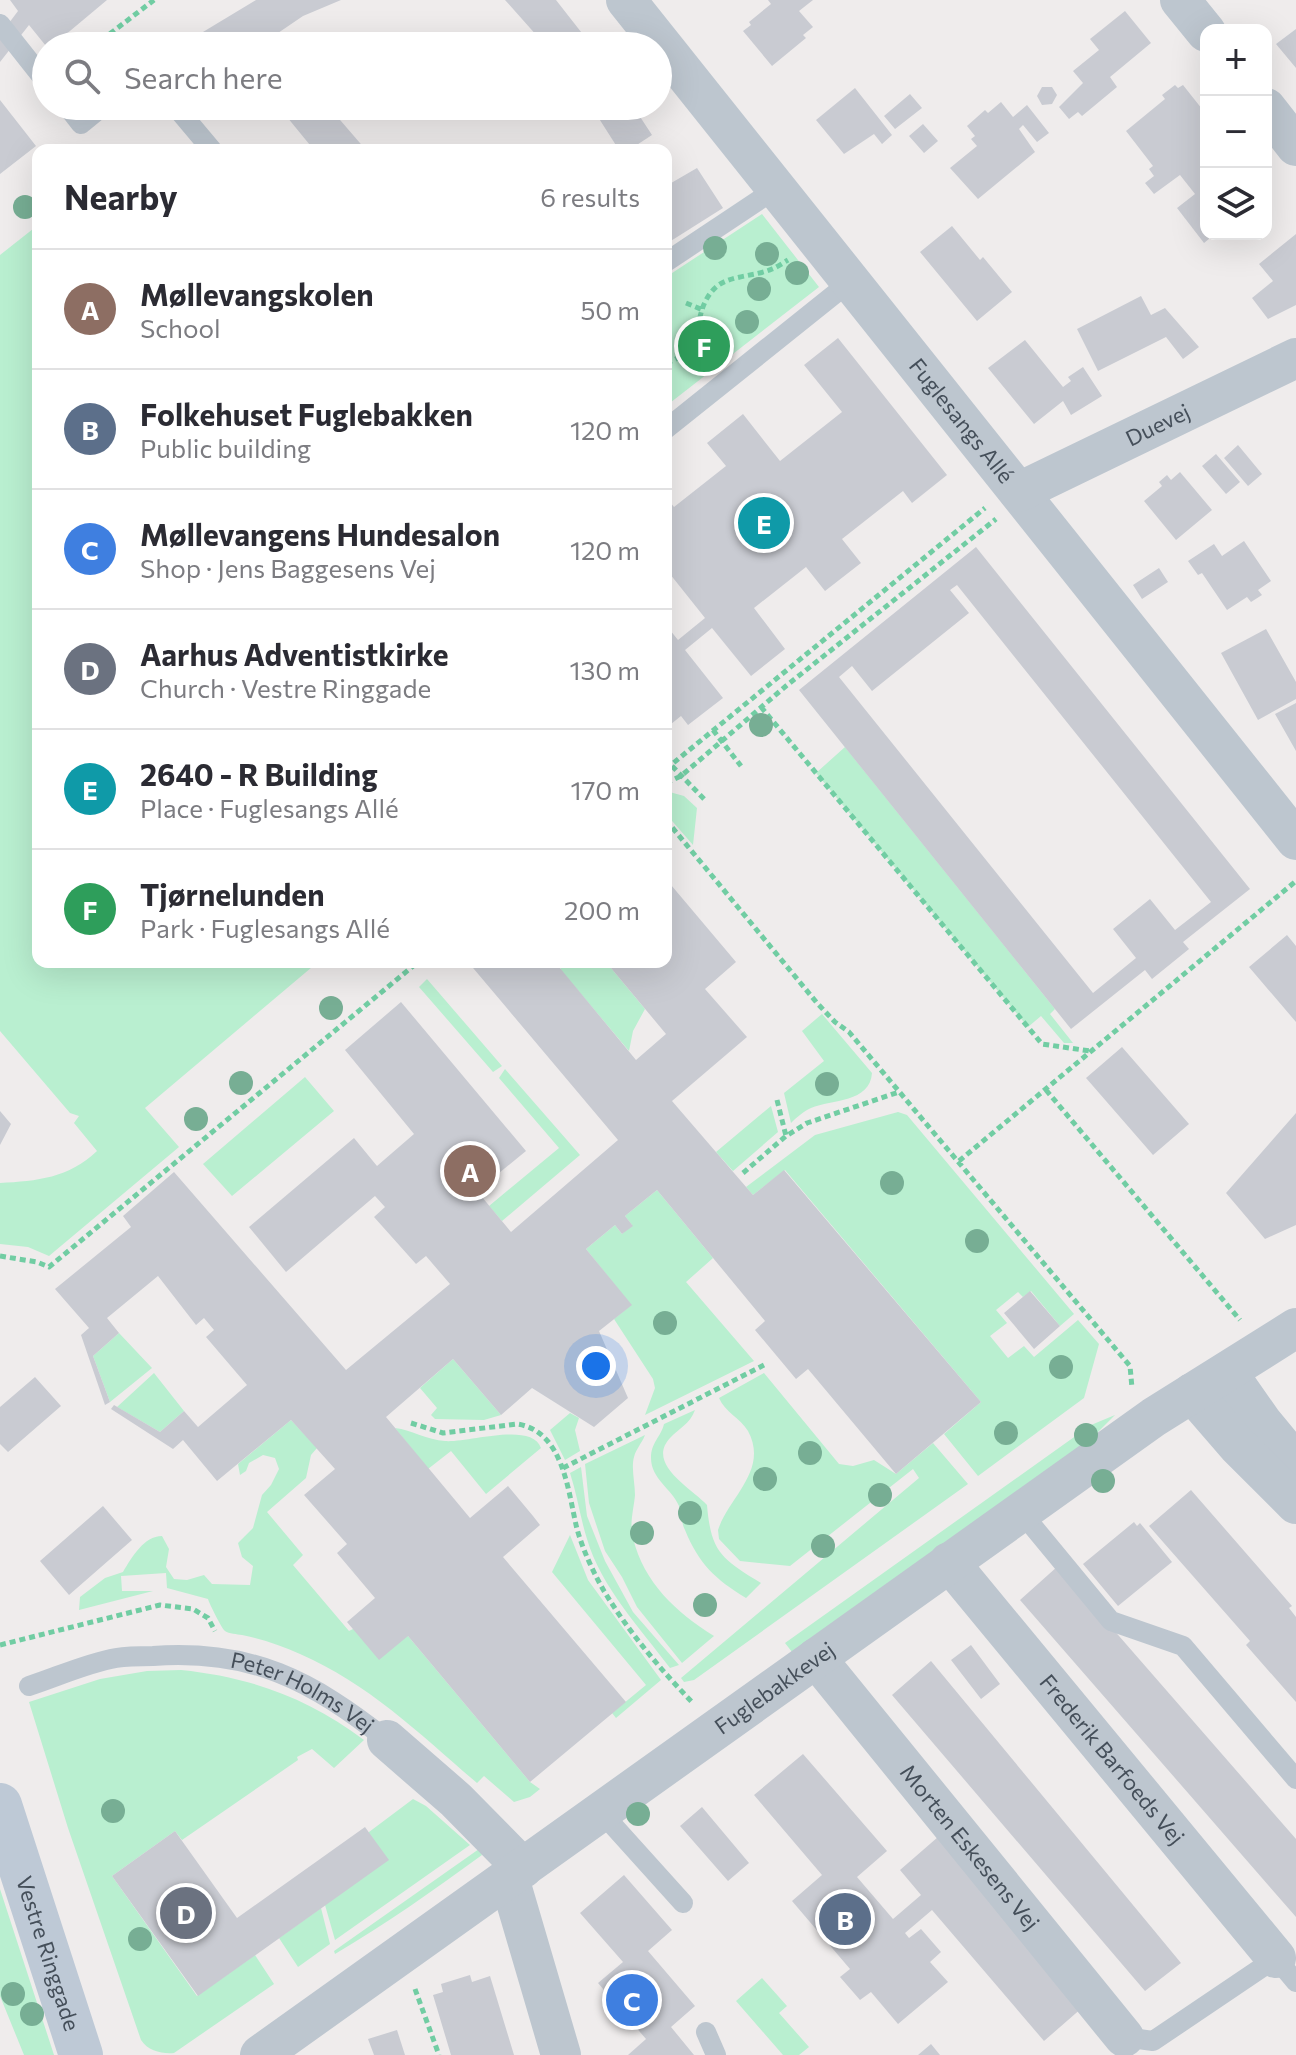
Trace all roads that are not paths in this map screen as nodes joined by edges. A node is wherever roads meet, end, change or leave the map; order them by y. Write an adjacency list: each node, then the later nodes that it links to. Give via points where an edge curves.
1 (626, 0): 5 (street, Fuglesangs Allé)
2 (1180, 0): 4 (street)
3 (0, 24): 7 (lane)
4 (1200, 25)
5 (652, 32)
6 (672, 57): 12 (street, Fuglesangs Allé)
7 (32, 64)
8 (1272, 116): 11 (street)
9 (187, 120): 10 (lane)
10 (207, 144)
11 (1296, 146)
12 (777, 188): 13 (lane); 14 (street, Fuglesangs Allé)
13 (672, 258)
14 (851, 281): 16 (lane); 17 (street, Fuglesangs Allé)
15 (1296, 358): 17 (street, Duevej)
16 (672, 424)
17 (1016, 488): 18 (street, Fuglesangs Allé)
18 (1293, 828)
19 (1280, 1339): 20 (street, Fuglebakkevej)
20 (1227, 1372): 21 (street, Fuglebakkevej); 22 (street)
21 (1192, 1393): 23 (street); 24 (street, Fuglebakkevej)
22 (1296, 1463)
23 (1296, 1504)
24 (1021, 1512): 25 (street, Fuglebakkevej); 29 (lane, via 1111,1621 1183,1646)
25 (949, 1562): 26 (street, Fuglebakkevej); 34 (street, Frederik Barfoeds Vej)
26 (816, 1658): 31 (street, Fuglebakkevej); 36 (street, Morten Eskesens Vej)
27 (29, 1686): 28 (lane, Peter Holms Vej, via 115,1658 219,1656 286,1675 354,1713)
28 (387, 1740): 32 (street, Peter Holms Vej, via 456,1800)
29 (1296, 1779)
30 (0, 1805): 37 (main road, Vestre Ringgade)
31 (601, 1812): 32 (street, Fuglebakkevej); 33 (lane)
32 (516, 1873): 38 (street, Fuglebakkevej); 39 (street)
33 (683, 1903)
34 (1286, 1970): 36 (lane, via 1153,2041)
35 (706, 2032): 40 (lane)
36 (1124, 2037)
37 (81, 2055)
38 (260, 2055)
39 (561, 2055)
40 (716, 2055)

